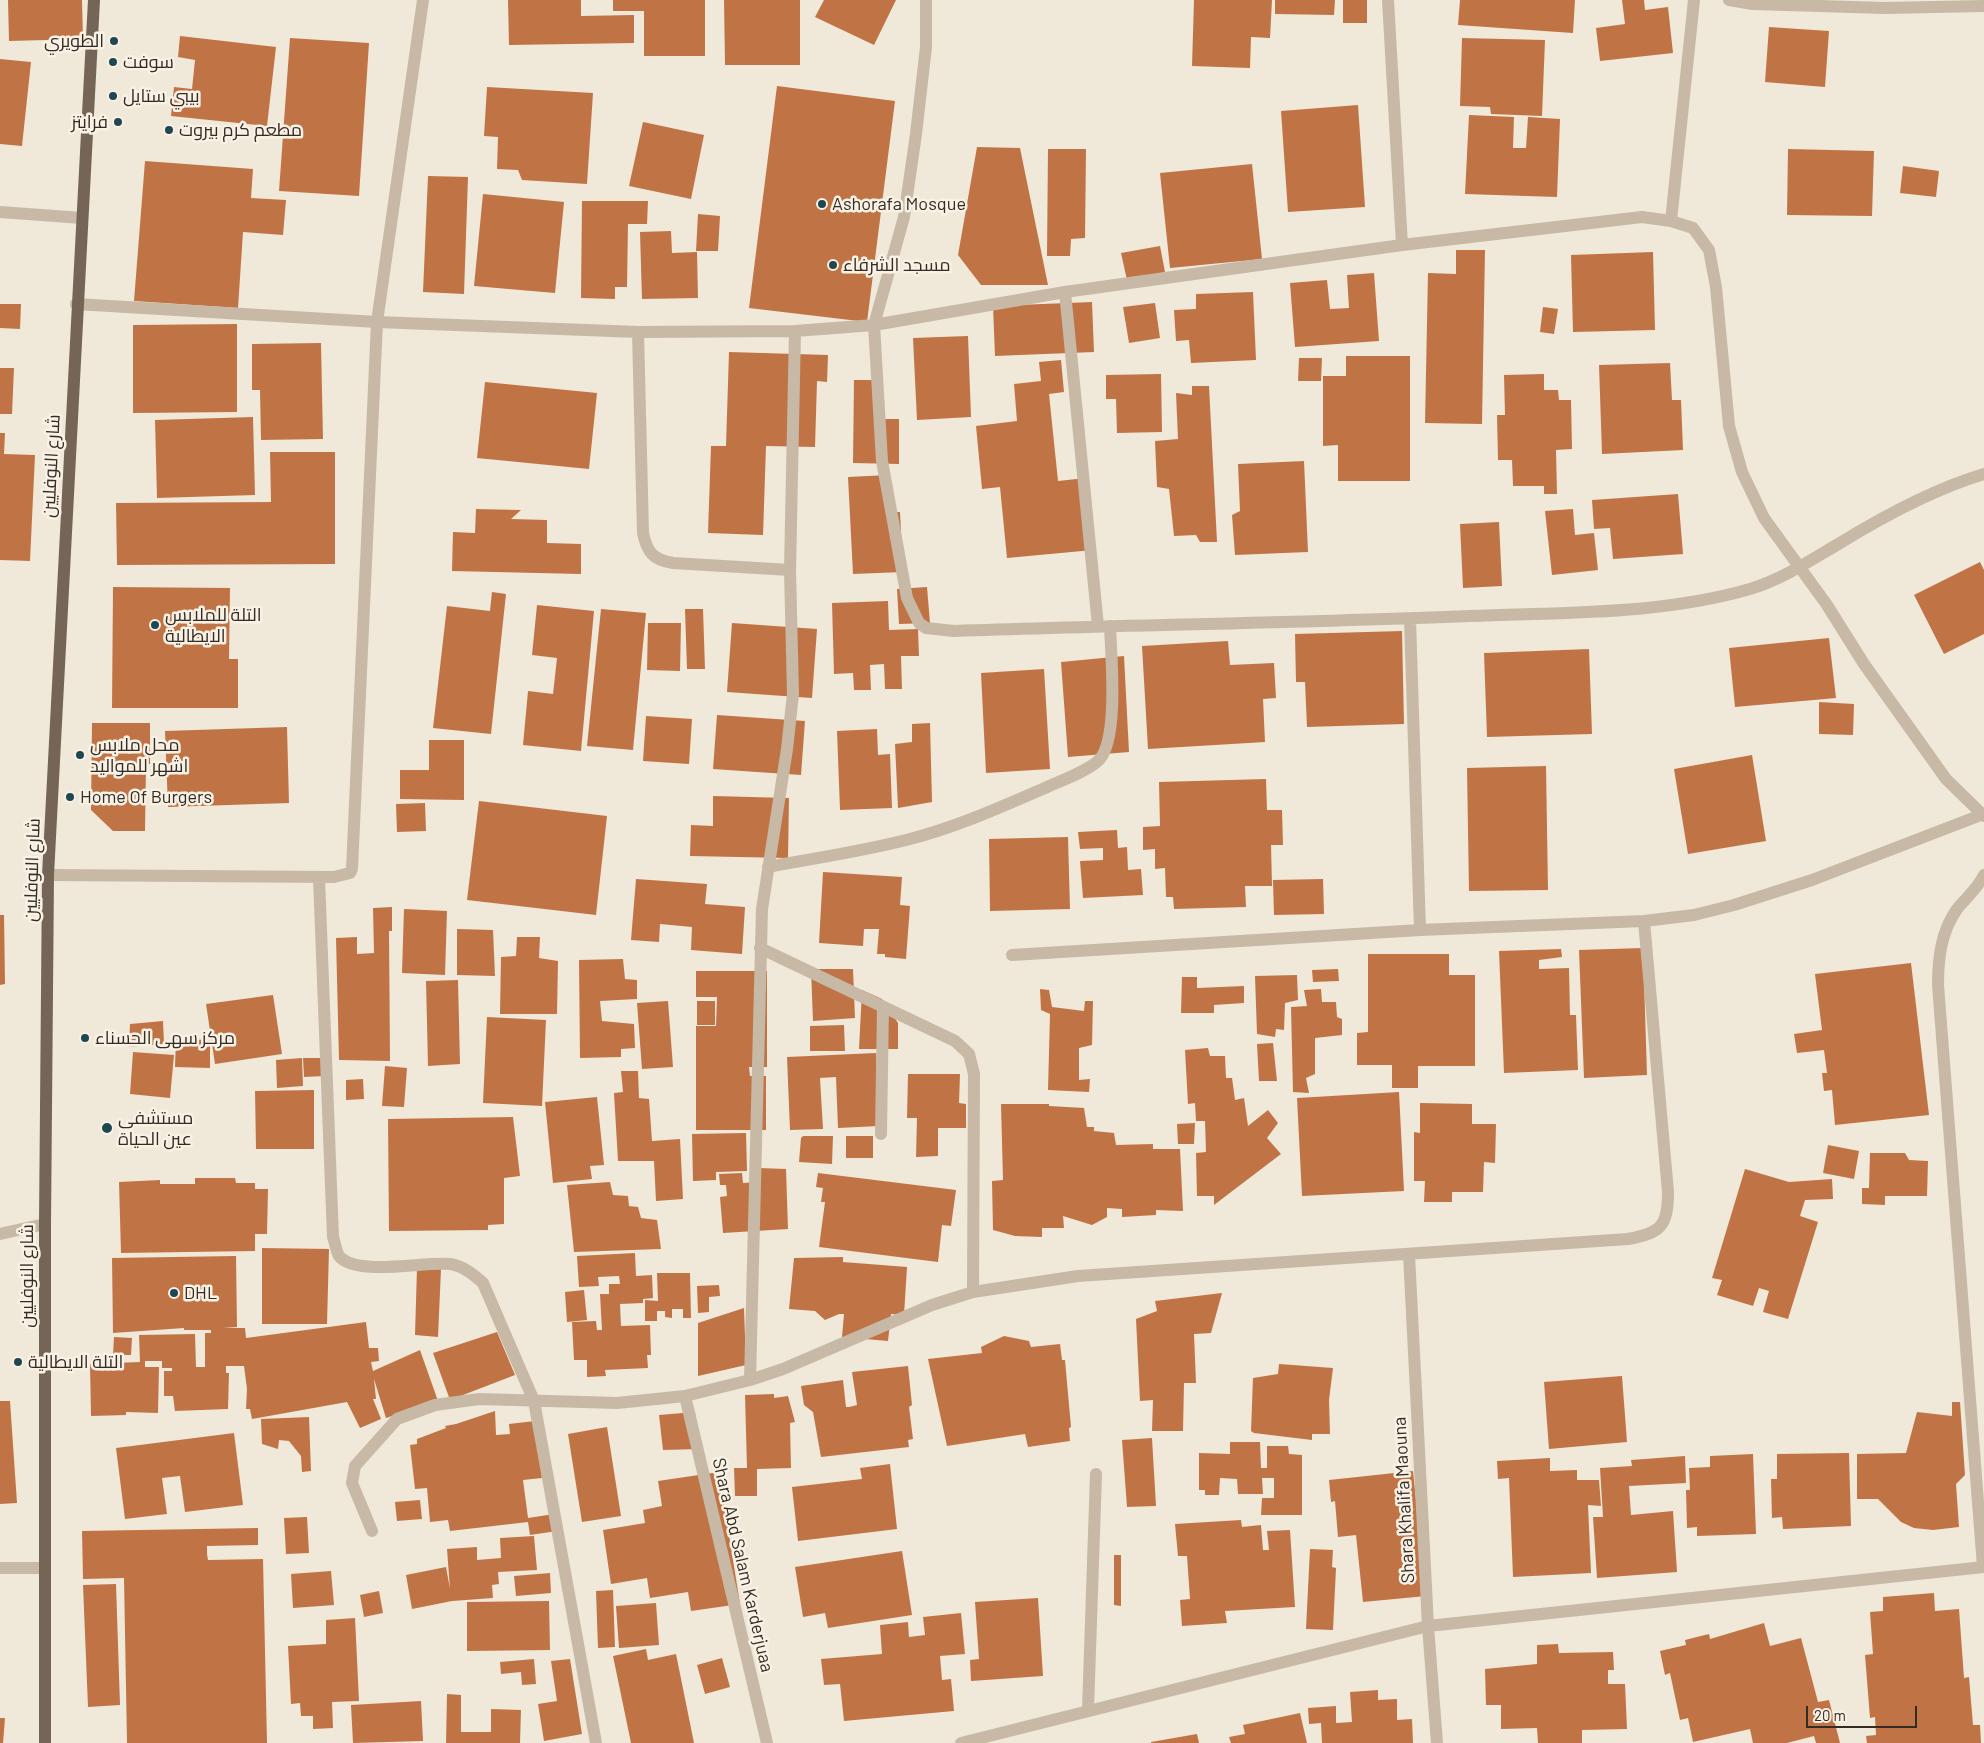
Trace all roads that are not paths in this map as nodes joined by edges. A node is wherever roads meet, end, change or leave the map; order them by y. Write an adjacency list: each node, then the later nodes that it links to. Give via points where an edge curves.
1 (94, 0): 9 (main road, شارع النوفليين)
2 (423, 0): 14 (street)
3 (926, 0): 15 (street, via 926,48 904,217)
4 (1388, 0): 11 (street)
5 (1694, 0): 10 (street)
6 (1729, 0): 7 (street, via 1753,4 1885,8)
7 (1984, 6)
8 (0, 212): 9 (street)
9 (82, 218): 13 (main road, شارع النوفليين)
10 (1671, 221): 11 (street, via 1642,217); 19 (street, via 1693,228 1710,250 1729,426 1742,472 1764,518)
11 (1402, 245): 12 (street)
12 (1065, 292): 15 (street); 22 (street)
13 (76, 304): 14 (street); 25 (main road, شارع النوفليين)
14 (378, 322): 17 (street); 27 (street, via 352,869 342,876)
15 (874, 326): 16 (street); 22 (street, via 882,461 907,598 919,623 926,628 954,632)
16 (794, 330): 17 (street); 20 (street)
17 (638, 332): 20 (street, via 643,533 652,556 673,563)
18 (1984, 474): 19 (street, via 1876,522)
19 (1801, 568): 21 (street, via 1752,588 1664,607); 23 (street, via 1946,779)
20 (790, 570): 24 (street, via 792,694 787,749)
21 (1410, 618): 22 (street); 29 (street)
22 (1104, 626): 24 (street, via 1112,710 1108,741 1100,760 970,820 858,851)
23 (1982, 815): 28 (street, via 1769,895 1694,915)
24 (768, 867): 30 (street)
25 (48, 875): 27 (street); 34 (main road, شارع النوفليين)
26 (1984, 875): 43 (street, via 1945,931 1938,961 1938,985)
27 (319, 878): 40 (street, via 330,1209 333,1237 340,1256 351,1263 366,1266 450,1264 470,1271 483,1283 492,1300)
28 (1644, 921): 29 (street); 36 (street, via 1668,1192 1668,1214 1659,1228 1650,1235 1628,1239)
29 (1420, 930): 31 (street)
30 (760, 948): 32 (street); 38 (street)
31 (1012, 954)
32 (882, 1008): 33 (street); 37 (street, via 955,1041 970,1054 974,1074)
33 (881, 1134)
34 (45, 1224): 35 (street); 45 (main road, شارع النوفليين)
35 (0, 1234)
36 (1409, 1255): 37 (street, via 1078,1276); 46 (street, Shara Khalifa Maouna)
37 (973, 1292): 38 (street, via 932,1305 821,1354)
38 (750, 1380): 39 (street)
39 (685, 1396): 40 (street, via 616,1403); 50 (street, Shara Abd Salam Karderjuaa)
40 (534, 1401): 42 (street, via 479,1399 444,1404 397,1419 355,1466 352,1483); 49 (street)
41 (1096, 1474): 47 (street)
42 (372, 1531)
43 (1984, 1566): 46 (street)
44 (0, 1568): 45 (street)
45 (44, 1568): 48 (main road, شارع النوفليين)
46 (1428, 1626): 47 (street); 52 (street, Shara Khalifa Maouna)
47 (1088, 1710): 51 (street)
48 (45, 1743)
49 (596, 1743)
50 (766, 1743)
51 (961, 1743)
52 (1437, 1743)

